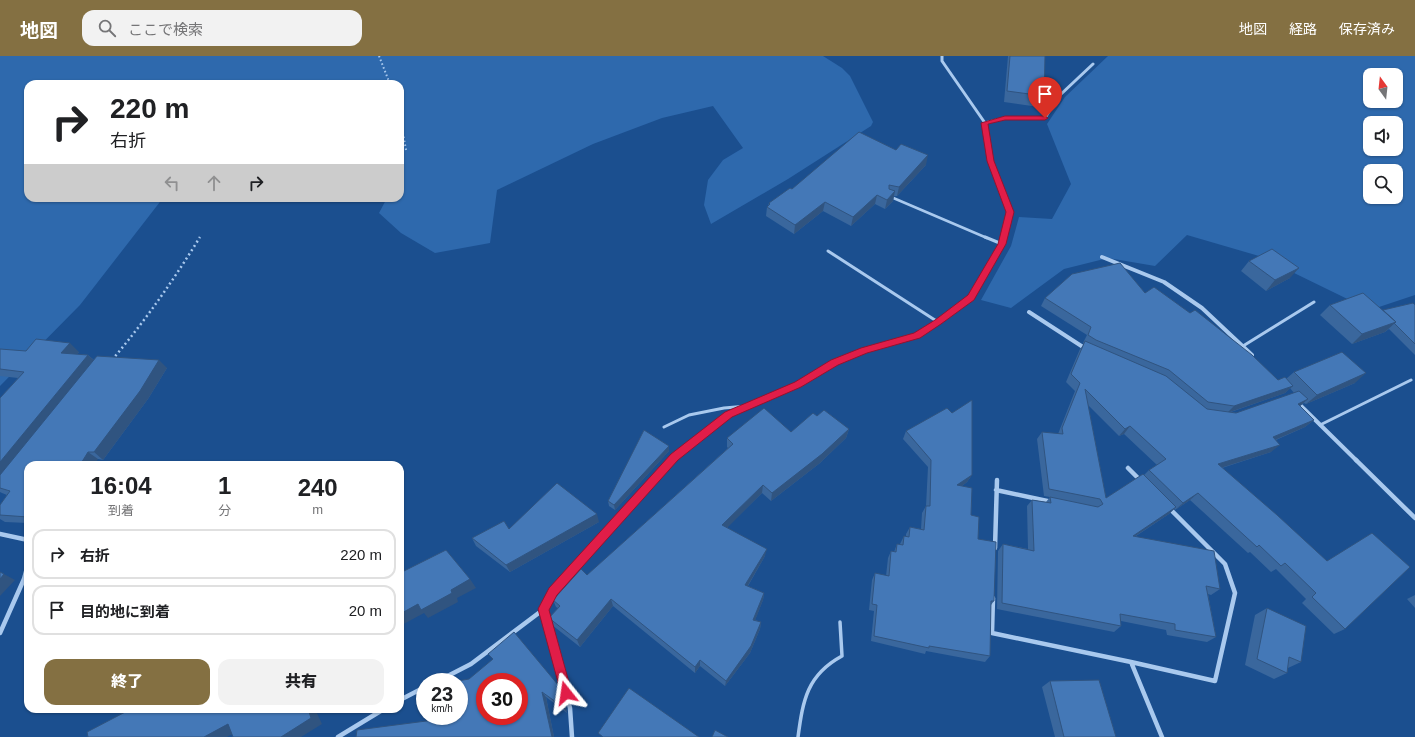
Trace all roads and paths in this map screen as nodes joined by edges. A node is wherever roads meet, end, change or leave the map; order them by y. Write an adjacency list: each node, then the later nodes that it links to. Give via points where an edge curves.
1 (379, 56): 4 (path)
2 (942, 56): 5 (street, via 942,61)
3 (1093, 64): 5 (street, via 1059,96 1045,118 1005,118)
4 (388, 80)
5 (985, 123): 10 (street, via 991,161 1010,212)
6 (404, 139): 7 (path)
7 (406, 150)
8 (889, 196): 10 (lane)
9 (200, 237): 19 (path, via 167,290)
10 (1002, 244): 15 (street, via 971,298)
11 (828, 251): 15 (lane)
12 (1102, 257): 16 (street, via 1164,282 1202,308)
13 (1314, 302): 16 (lane)
14 (1029, 312): 17 (street)
15 (938, 322): 22 (street, via 917,335 834,363 798,384)
16 (1242, 346): 18 (street)
17 (1089, 351)
18 (1253, 357)
19 (110, 362)
20 (1412, 380): 23 (lane)
21 (1296, 400): 23 (street)
22 (749, 406): 24 (lane, via 689,415); 37 (street, via 729,414 674,457 580,559 553,592)
23 (1320, 425): 31 (street)
24 (664, 427)
25 (1128, 468): 27 (street)
26 (996, 480): 28 (street)
27 (1144, 484)
28 (996, 490): 29 (street); 34 (street)
29 (1056, 502)
30 (1166, 505): 40 (street, via 1224,564 1235,593 1214,681)
31 (1415, 518)
32 (0, 534): 33 (street)
33 (24, 539)
34 (994, 554)
35 (24, 579): 39 (street)
36 (993, 593): 40 (street, via 992,633)
37 (544, 609): 41 (street, via 471,664); 46 (street, via 570,708)
38 (840, 622): 47 (lane, via 842,656 834,659 817,673 803,698)
39 (0, 633)
40 (1130, 662): 48 (street)
41 (454, 673)
42 (416, 692): 43 (street)
43 (404, 698)
44 (377, 713): 45 (street)
45 (338, 737)
46 (572, 737)
47 (798, 737)
48 (1162, 737)

